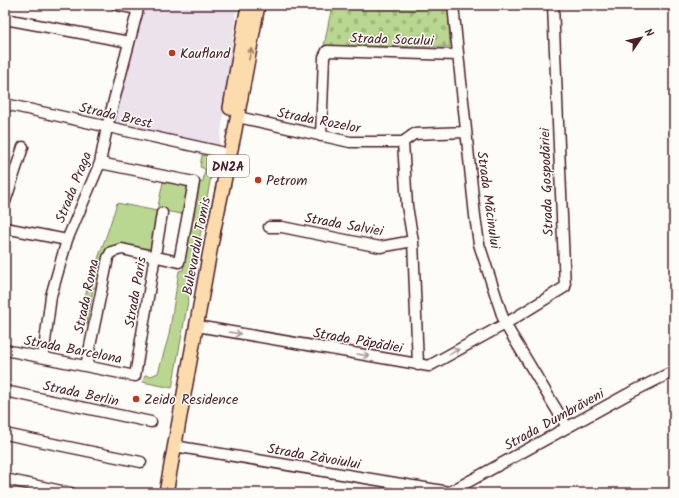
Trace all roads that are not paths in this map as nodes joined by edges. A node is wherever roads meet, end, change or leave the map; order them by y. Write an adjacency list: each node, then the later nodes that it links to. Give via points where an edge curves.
1 (117, 5): 6 (street)
2 (248, 5): 17 (main road, Bulevardul Tomis / DN2A)
3 (258, 5): 11 (main road, Bulevardul Tomis / DN2A, one-way to 3)
4 (454, 5): 9 (street, Strada Măcinului)
5 (553, 5): 26 (street, Strada Gospodăriei, via 565,288)
6 (138, 7): 8 (street, Strada Praga)
7 (5, 19): 8 (street)
8 (129, 42): 12 (street, Strada Praga)
9 (457, 55): 13 (street, Strada Măcinului); 14 (street, Strada Socului, via 327,51 324,57)
10 (5, 104): 12 (street, Strada Brest)
11 (238, 117): 14 (street, Strada Rozelor); 27 (main road, Bulevardul Tomis / DN2A)
12 (107, 127): 17 (street, Strada Brest); 18 (street, Strada Praga)
13 (466, 132): 15 (street, Strada Rozelor, via 414,134); 26 (street, Strada Măcinului, via 479,244)
14 (321, 136): 15 (street, Strada Rozelor, via 350,142)
15 (403, 142): 24 (street, via 407,206)
16 (23, 147): 19 (street)
17 (222, 152): 42 (main road, Bulevardul Tomis / DN2A)
18 (100, 163): 23 (street, Strada Praga); 25 (street, via 194,182 179,262)
19 (5, 202)
20 (162, 213): 25 (street, Strada Paris)
21 (269, 227): 24 (street, Strada Salviei, via 282,227 380,247)
22 (5, 228): 23 (street)
23 (67, 240): 29 (street, Strada Praga, via 51,296)
24 (413, 241): 30 (street)
25 (155, 256): 31 (street, Strada Roma, via 122,249 111,252 105,266); 33 (street, Strada Paris)
26 (505, 324): 30 (street, Strada Păpădiei, one-way to 26, via 429,366); 36 (street, Strada Măcinului)
27 (197, 326): 30 (street, Strada Păpădiei, one-way to 30); 38 (main road, Bulevardul Tomis / DN2A)
28 (5, 350): 29 (street, Strada Barcelona)
29 (43, 357): 31 (street, Strada Barcelona)
30 (418, 365)
31 (86, 366): 33 (street, Strada Barcelona)
32 (674, 371): 36 (street, Strada Dumbrăveni)
33 (135, 376)
34 (5, 391): 35 (street, Strada Berlin)
35 (151, 422)
36 (567, 427): 44 (street, Strada Dumbrăveni)
37 (5, 434): 39 (street)
38 (174, 446): 43 (main road, Bulevardul Tomis / DN2A); 44 (street, Strada Zăvoiului)
39 (142, 462)
40 (5, 480): 41 (street)
41 (71, 493)
42 (158, 493)
43 (166, 493)
44 (449, 493)

